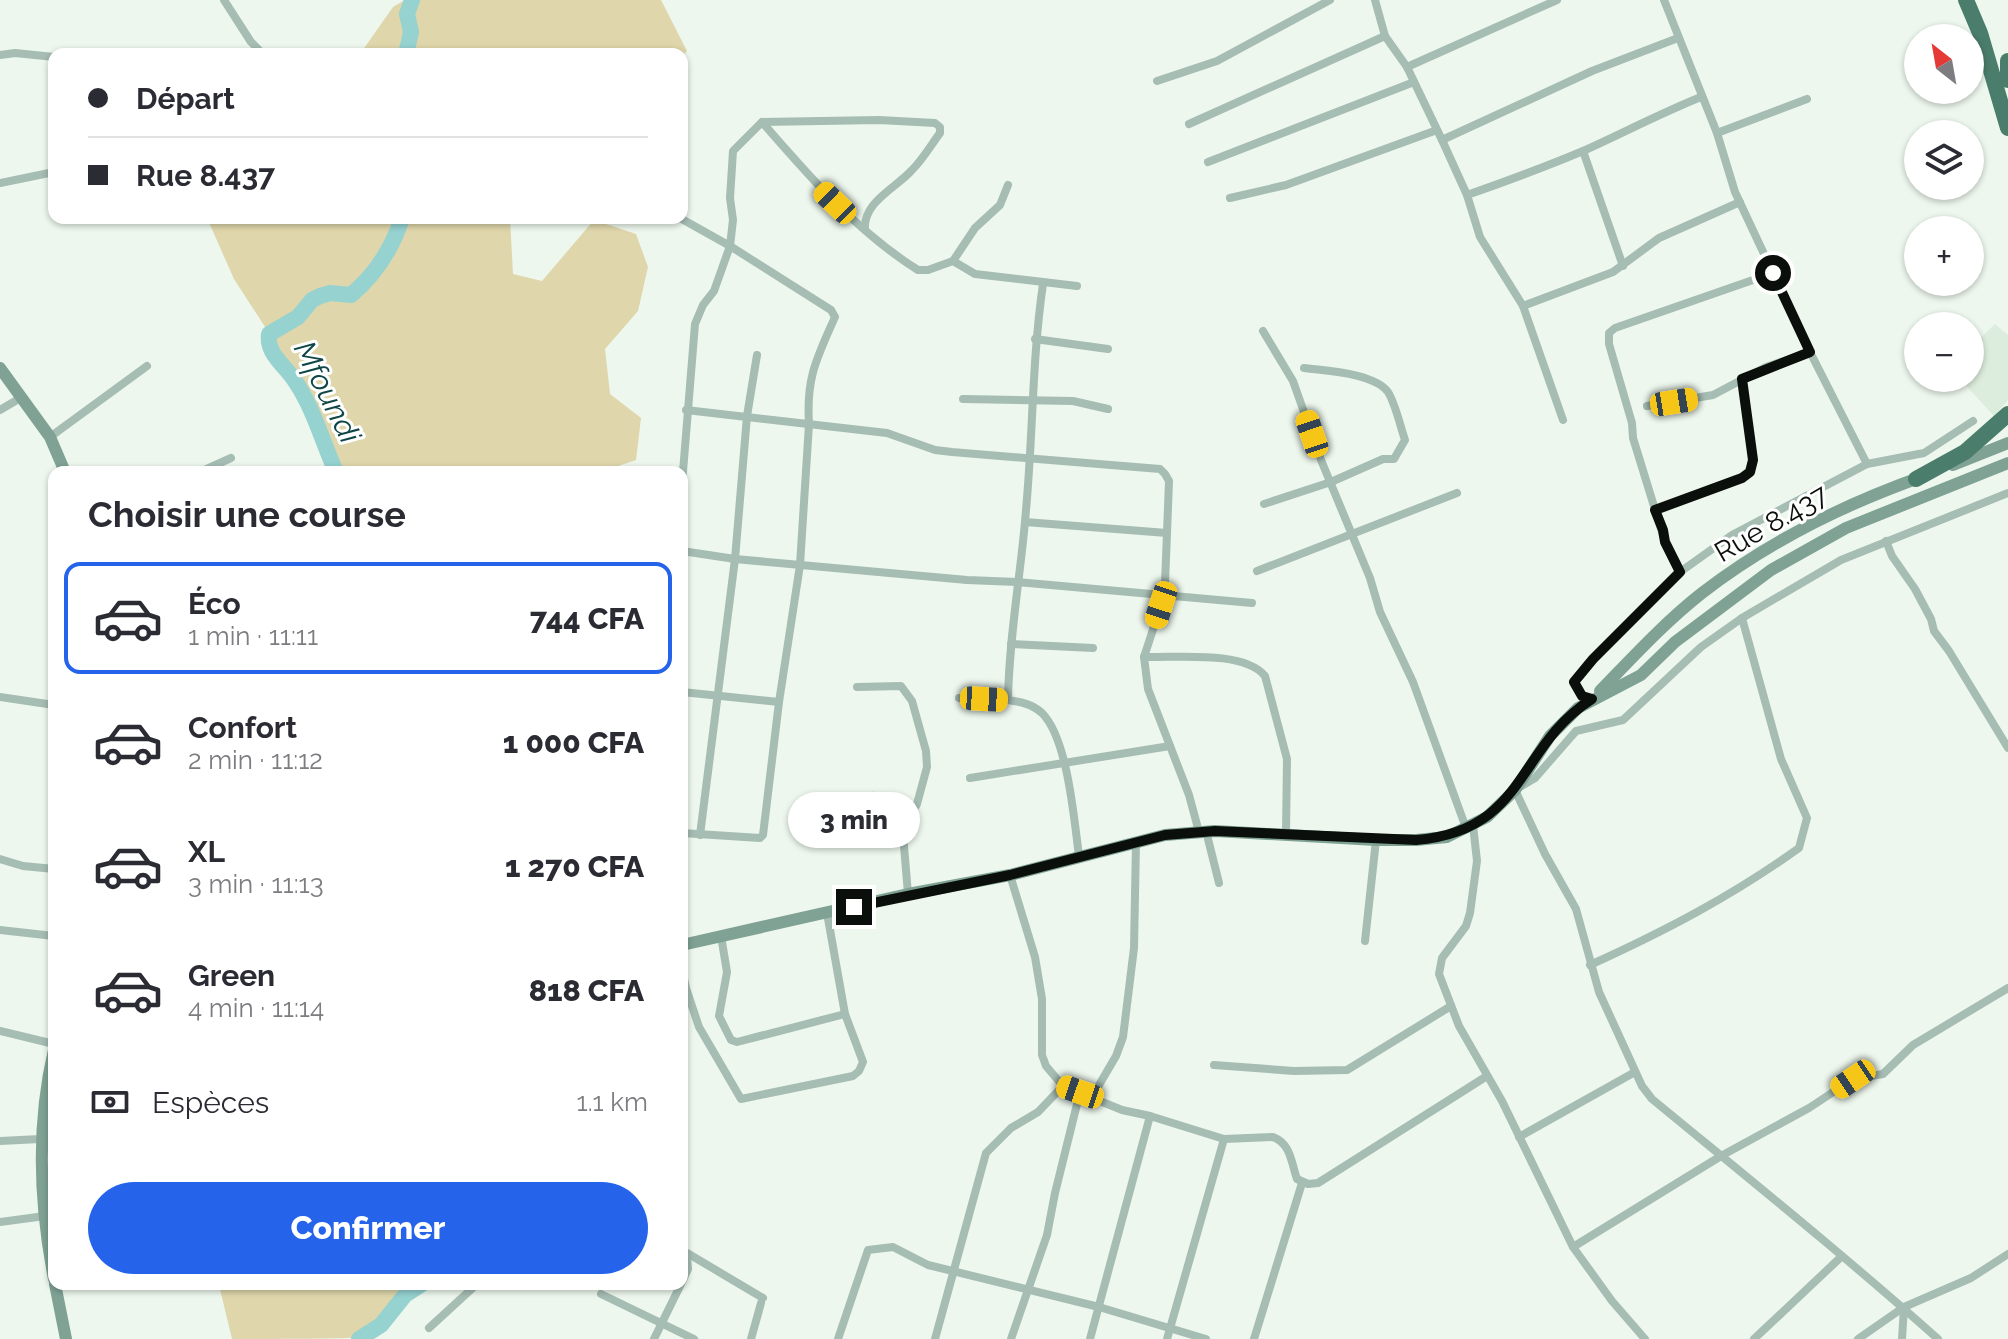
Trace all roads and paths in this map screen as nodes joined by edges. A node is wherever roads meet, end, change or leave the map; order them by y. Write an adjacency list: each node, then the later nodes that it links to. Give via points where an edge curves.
1 (224, 0): 9 (street)
2 (1330, 0): 15 (street, via 1217,61)
3 (1375, 0): 7 (street)
4 (1557, 0): 13 (street)
5 (1664, 0): 8 (street)
6 (1966, 0): 21 (highway)
7 (1385, 36): 13 (street); 20 (street)
8 (1678, 38): 17 (street); 24 (street)
9 (257, 48)
10 (0, 55): 11 (street)
11 (48, 56)
12 (2008, 61): 14 (highway)
13 (1407, 67): 16 (street)
14 (2008, 80)
15 (1157, 81)
16 (1414, 82): 22 (street); 26 (street)
17 (1701, 97): 23 (street); 25 (street)
18 (1807, 99): 23 (street)
19 (762, 122): 34 (street, via 816,184); 34 (street, via 879,120 940,127 912,171 866,216); 35 (street, via 733,151)
20 (1189, 124)
21 (2008, 128)
22 (1437, 130): 24 (street); 31 (street, via 1286,185)
23 (1717, 133): 32 (street)
24 (1442, 140): 30 (street)
25 (1583, 151): 30 (street); 37 (street)
26 (1208, 162)
27 (48, 173): 28 (street)
28 (0, 183)
29 (1008, 185): 36 (street, via 1000,205 975,228)
30 (1467, 195): 41 (street, via 1480,237)
31 (1230, 198)
32 (1740, 202): 37 (street, via 1659,238); 38 (street)
33 (688, 222): 35 (street)
34 (865, 229): 36 (street, via 918,270)
35 (730, 246): 57 (street, via 695,324); 62 (street, via 835,314 812,369)
36 (953, 261): 39 (street, via 975,274)
37 (1623, 266): 41 (street)
38 (1773, 273): 45 (street); 77 (street, via 1609,333)
39 (1043, 284): 40 (street); 43 (street)
40 (1077, 286)
41 (1523, 306): 60 (street)
42 (1263, 331): 73 (street, via 1293,381)
43 (1035, 339): 44 (street); 53 (street)
44 (1108, 349)
45 (1810, 352): 50 (street); 68 (street)
46 (757, 355): 59 (street)
47 (147, 366): 63 (street)
48 (0, 368): 51 (main road)
49 (1304, 368): 73 (street, via 1376,381 1389,393 1405,440 1394,459)
50 (1742, 379): 54 (street, via 1713,395); 77 (street, via 1753,460 1750,472)
51 (22, 397): 56 (street); 63 (main road)
52 (963, 399): 53 (street)
53 (1033, 400): 55 (street); 66 (street)
54 (1647, 406)
55 (1108, 409)
56 (0, 410)
57 (686, 410): 59 (street); 71 (street)
58 (2008, 414): 72 (highway, via 1965,452)
59 (747, 416): 62 (street); 83 (street)
60 (1563, 420)
61 (1973, 421): 68 (street, via 1924,453)
62 (809, 424): 66 (street, via 895,435 944,451); 84 (street)
63 (50, 437): 69 (main road)
64 (2008, 441): 72 (main road, Rue 8.437)
65 (231, 458): 70 (street)
66 (1030, 460): 78 (street); 79 (street, via 1160,469 1169,481)
67 (2008, 463): 99 (main road, Rue 8.437, via 1810,546 1738,592 1641,675)
68 (1867, 464): 86 (street, via 1732,535)
69 (62, 466)
70 (213, 466)
71 (683, 466)
72 (1916, 479): 99 (main road, Rue 8.437, via 1845,507 1733,570 1664,627)
73 (1331, 482): 76 (street); 80 (street)
74 (1457, 493): 80 (street)
75 (2008, 493): 81 (street)
76 (1264, 504)
77 (1655, 510): 86 (street)
78 (1025, 522): 79 (street); 87 (street)
79 (1167, 533): 88 (street)
80 (1351, 533): 85 (street); 109 (street)
81 (1886, 541): 90 (street, via 1841,560); 104 (street, via 1934,631)
82 (688, 552): 83 (street)
83 (735, 559): 84 (street); 97 (street)
84 (800, 565): 87 (street); 101 (street)
85 (1257, 571)
86 (1680, 572): 99 (street, via 1574,682 1582,696)
87 (1017, 582): 88 (street); 91 (street)
88 (1163, 594): 89 (street); 93 (street)
89 (1252, 603)
90 (1742, 618): 107 (street, via 1701,647 1623,720 1576,731 1535,778); 129 (street, via 1781,759 1807,818 1799,848 1748,884)
91 (1011, 644): 92 (street); 100 (street)
92 (1093, 648)
93 (1144, 657): 103 (street, via 1148,689); 113 (street, via 1228,659 1249,664 1265,676 1287,759)
94 (857, 687): 110 (street, via 901,686 915,708 927,767 917,804)
95 (688, 693): 97 (street)
96 (0, 697): 102 (street)
97 (718, 697): 101 (street); 114 (street)
98 (959, 698): 100 (street)
99 (1592, 699): 107 (main road, Rue 8.437, via 1550,736)
100 (1008, 700): 105 (street, via 1028,704 1046,718)
101 (779, 702): 114 (street, via 763,835)
102 (48, 704)
103 (1170, 746): 105 (street); 111 (street)
104 (2008, 748)
105 (1064, 764): 106 (street); 117 (street)
106 (970, 778)
107 (1515, 790): 109 (main road, Rue 8.437); 129 (street, via 1576,909)
108 (873, 796): 110 (street, via 896,813)
109 (1470, 827): 115 (main road, Rue 8.437, via 1447,837); 132 (street, via 1477,861 1470,913 1439,965)
110 (902, 831): 122 (street)
111 (1202, 832): 113 (main road, Rue 8.437); 116 (main road, Rue 8.437); 121 (street)
112 (688, 834): 114 (street)
113 (1286, 834): 115 (main road, Rue 8.437)
114 (700, 835)
115 (1376, 840): 127 (street)
116 (1136, 842): 117 (main road, Rue 8.437); 142 (street, via 1134,948 1123,1037)
117 (1079, 856): 120 (main road, Rue 8.437)
118 (0, 859): 119 (street)
119 (48, 868)
120 (1010, 875): 122 (main road, Rue 8.437); 140 (street, via 1040,982 1042,1055)
121 (1219, 883)
122 (908, 894): 123 (main road, Rue 8.437)
123 (827, 913): 126 (main road, Rue 8.437); 133 (street)
124 (0, 930): 125 (street)
125 (48, 935)
126 (721, 936): 128 (main road, Rue 8.437); 133 (street, via 727,972 719,1016 731,1040)
127 (1365, 941)
128 (688, 944)
129 (1590, 965): 137 (street)
130 (2008, 988): 149 (street, via 1913,1045 1883,1074 1853,1079)
131 (688, 989): 133 (street, via 699,1027 741,1099 853,1076 863,1062)
132 (1451, 1006): 136 (street, via 1347,1070); 139 (street)
133 (845, 1014)
134 (0, 1031): 135 (street)
135 (48, 1045)
136 (1214, 1065)
137 (1635, 1072): 145 (street); 149 (street, via 1652,1099)
138 (48, 1074): 144 (main road)
139 (1487, 1076): 145 (street); 150 (street, via 1318,1183)
140 (1063, 1086): 141 (street); 158 (street, via 986,1153)
141 (1080, 1092): 142 (street); 162 (street, via 1047,1235)
142 (1092, 1097): 143 (street)
143 (1150, 1116): 147 (street); 164 (street)
144 (48, 1123): 146 (main road)
145 (1519, 1137): 154 (street)
146 (40, 1139): 148 (street); 151 (main road)
147 (1224, 1139): 150 (street, via 1280,1140); 167 (street)
148 (0, 1141)
149 (1721, 1156): 154 (street); 157 (street)
150 (1302, 1183): 179 (street)
151 (45, 1216): 152 (street); 153 (main road)
152 (0, 1222)
153 (48, 1234)
154 (1573, 1247): 180 (street)
155 (688, 1254): 172 (street, via 762,1300)
156 (2008, 1254): 165 (street, via 1971,1278)
157 (1841, 1257): 165 (street); 181 (street)
158 (955, 1270): 162 (street); 173 (street, via 928,1265 893,1247 868,1250); 174 (street)
159 (57, 1290): 169 (main road)
160 (470, 1290): 168 (street)
161 (678, 1290): 166 (street)
162 (1027, 1291): 164 (street); 175 (street)
163 (601, 1294): 166 (street)
164 (1099, 1307): 167 (street); 176 (street)
165 (1904, 1307): 182 (street); 183 (street); 184 (street)
166 (661, 1323): 170 (street); 171 (street)
167 (1170, 1327): 177 (street); 178 (street)
168 (429, 1328)
169 (66, 1339)
170 (654, 1339)
171 (694, 1339)
172 (751, 1339)
173 (838, 1339)
174 (935, 1339)
175 (1011, 1339)
176 (1090, 1339)
177 (1167, 1339)
178 (1206, 1339)
179 (1254, 1339)
180 (1645, 1339)
181 (1754, 1339)
182 (1858, 1339)
183 (1902, 1339)
184 (1938, 1339)

